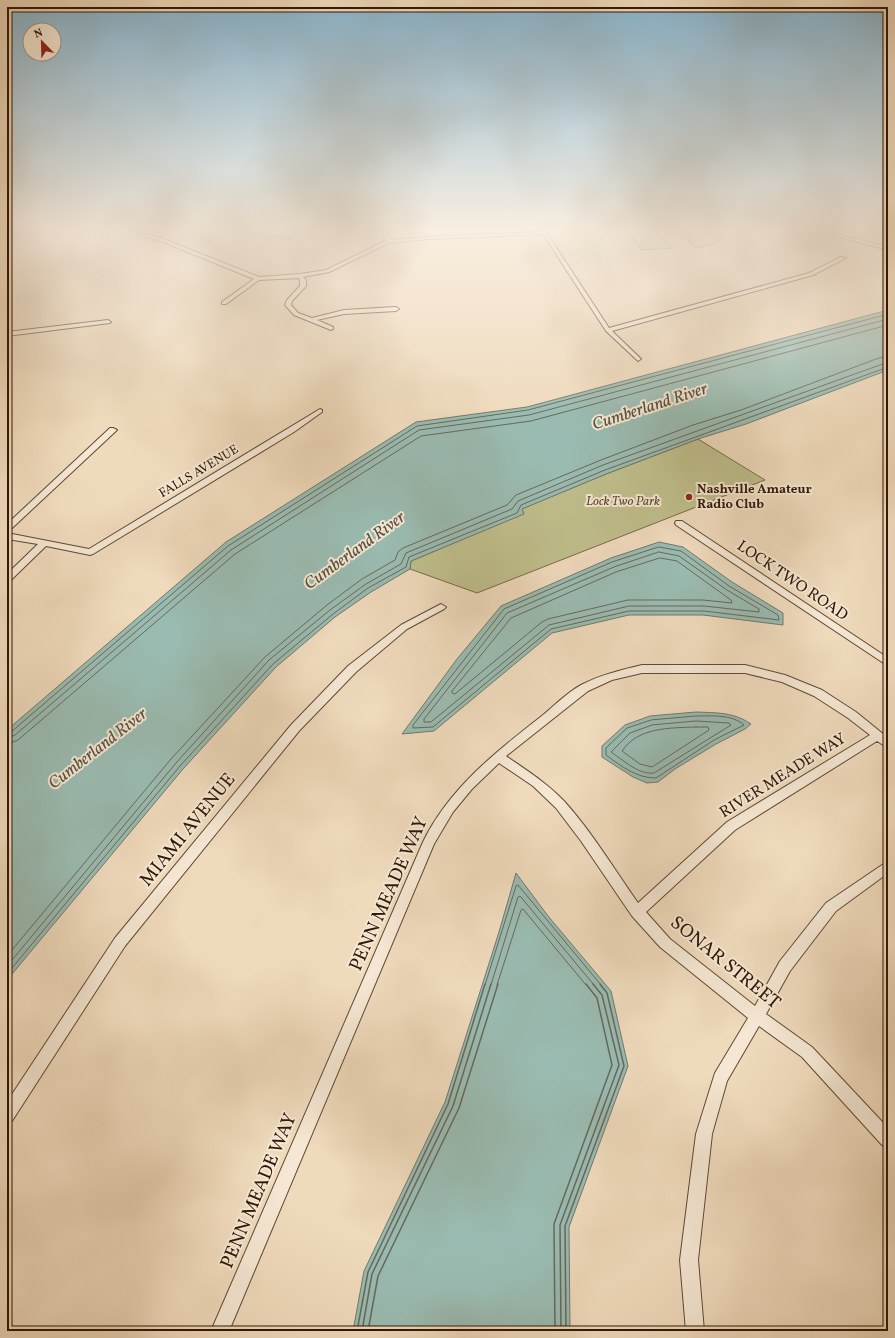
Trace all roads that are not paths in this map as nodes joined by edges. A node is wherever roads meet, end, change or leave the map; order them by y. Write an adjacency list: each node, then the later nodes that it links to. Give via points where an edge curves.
1 (240, 291): 5 (street)
2 (298, 291): 7 (street, via 288,305 296,314)
3 (583, 291): 10 (street)
4 (748, 291): 10 (street)
5 (224, 303)
6 (396, 309): 7 (street, via 342,312)
7 (313, 320): 9 (street)
8 (108, 322): 11 (street)
9 (331, 328)
10 (608, 330): 12 (street)
11 (7, 334)
12 (638, 359)
13 (320, 411): 18 (street, FALLS AVENUE, via 88,551)
14 (113, 430): 16 (street)
15 (679, 523): 21 (street, LOCK TWO ROAD)
16 (7, 528)
17 (7, 536): 18 (street)
18 (44, 544): 19 (street)
19 (7, 579)
20 (440, 607): 28 (street, MIAMI AVENUE, via 404,627 352,669 295,728 120,942)
21 (888, 663)
22 (877, 736): 23 (street, PENN MEADE WAY); 24 (street, PENN MEADE WAY, via 852,715 818,693 785,679 745,669 642,670 609,677 584,688); 26 (street, RIVER MEADE WAY, via 731,826)
23 (888, 744)
24 (498, 756): 26 (street, SONAR STREET, via 537,784 560,805); 30 (street, PENN MEADE WAY, via 454,803 430,842)
25 (888, 866): 27 (street, via 831,907 785,966)
26 (637, 912): 27 (street, SONAR STREET, via 671,948)
27 (758, 1015): 29 (street, SONAR STREET, via 807,1052); 31 (street, via 720,1078 704,1134 689,1260)
28 (7, 1116)
29 (888, 1139)
30 (220, 1331)
31 (696, 1331)

